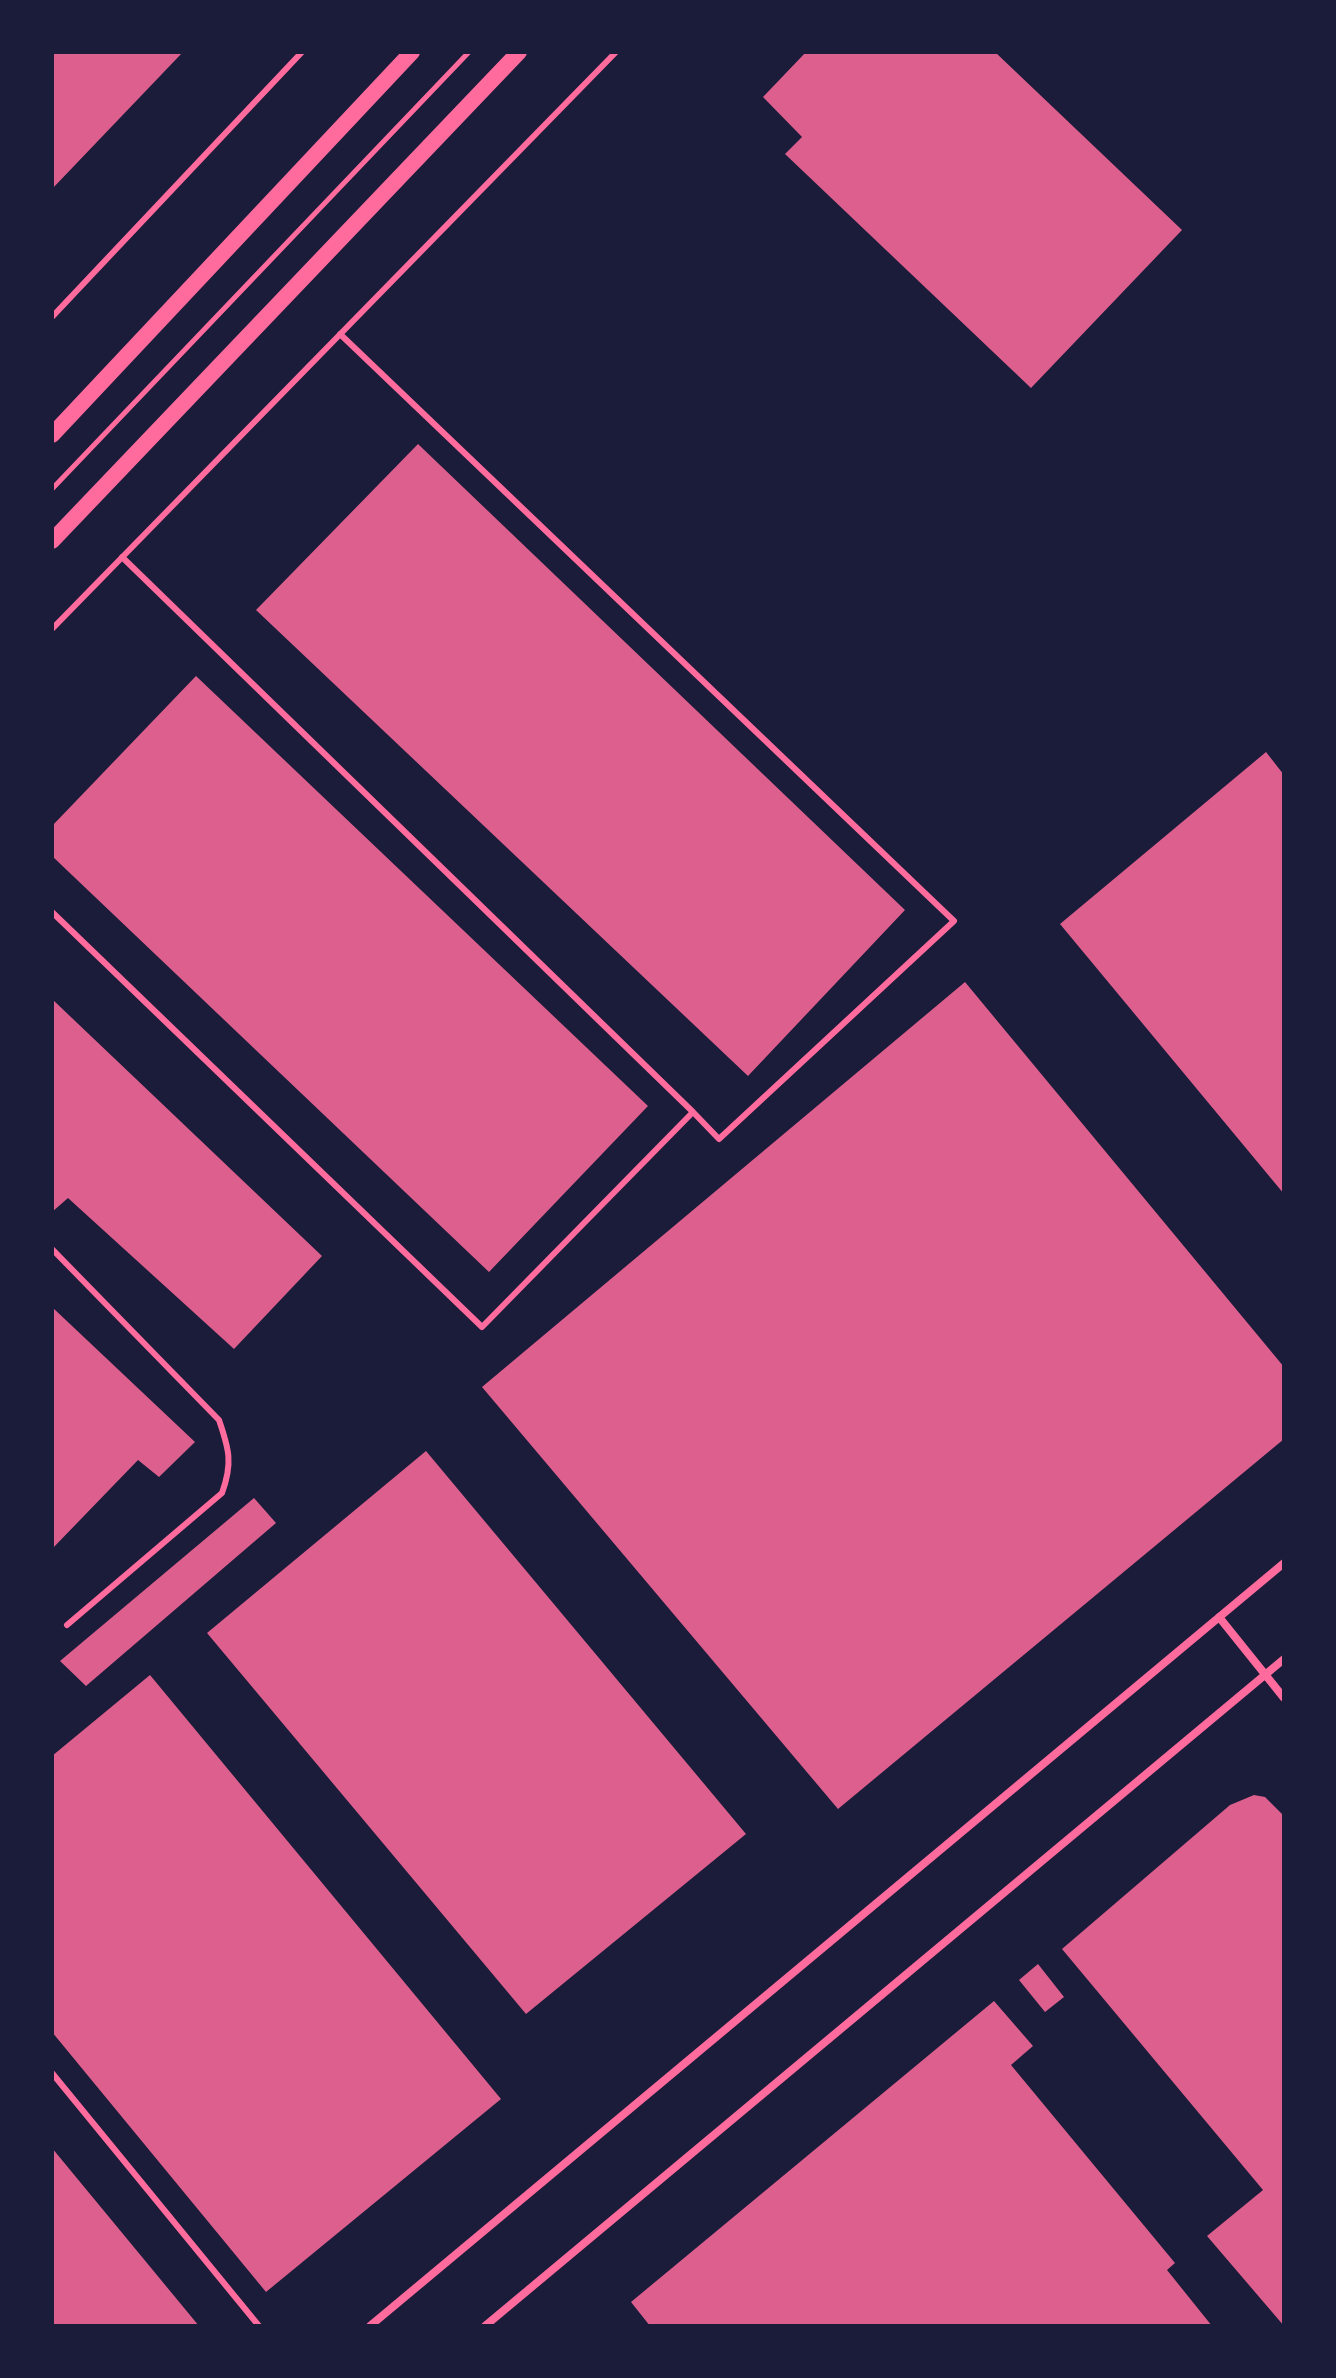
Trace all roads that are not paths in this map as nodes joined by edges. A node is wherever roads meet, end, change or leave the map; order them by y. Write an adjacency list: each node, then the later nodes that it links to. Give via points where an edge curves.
1 (302, 52): 5 (lane)
2 (412, 52): 7 (main road)
3 (519, 52): 8 (main road)
4 (616, 52): 6 (lane)
5 (52, 317)
6 (340, 334): 9 (lane); 12 (lane, via 954,921 719,1139)
7 (52, 435)
8 (52, 541)
9 (122, 557): 10 (lane); 12 (lane)
10 (52, 629)
11 (52, 912): 12 (lane, via 482,1327)
12 (693, 1112)
13 (52, 1249): 16 (lane, via 219,1420 230,1470 222,1493)
14 (1284, 1563): 15 (street)
15 (1219, 1617): 18 (street); 22 (street)
16 (67, 1625)
17 (1284, 1659): 18 (street)
18 (1265, 1675): 19 (street); 23 (street)
19 (1284, 1698)
20 (52, 2073): 21 (lane)
21 (259, 2326)
22 (370, 2326)
23 (485, 2326)

